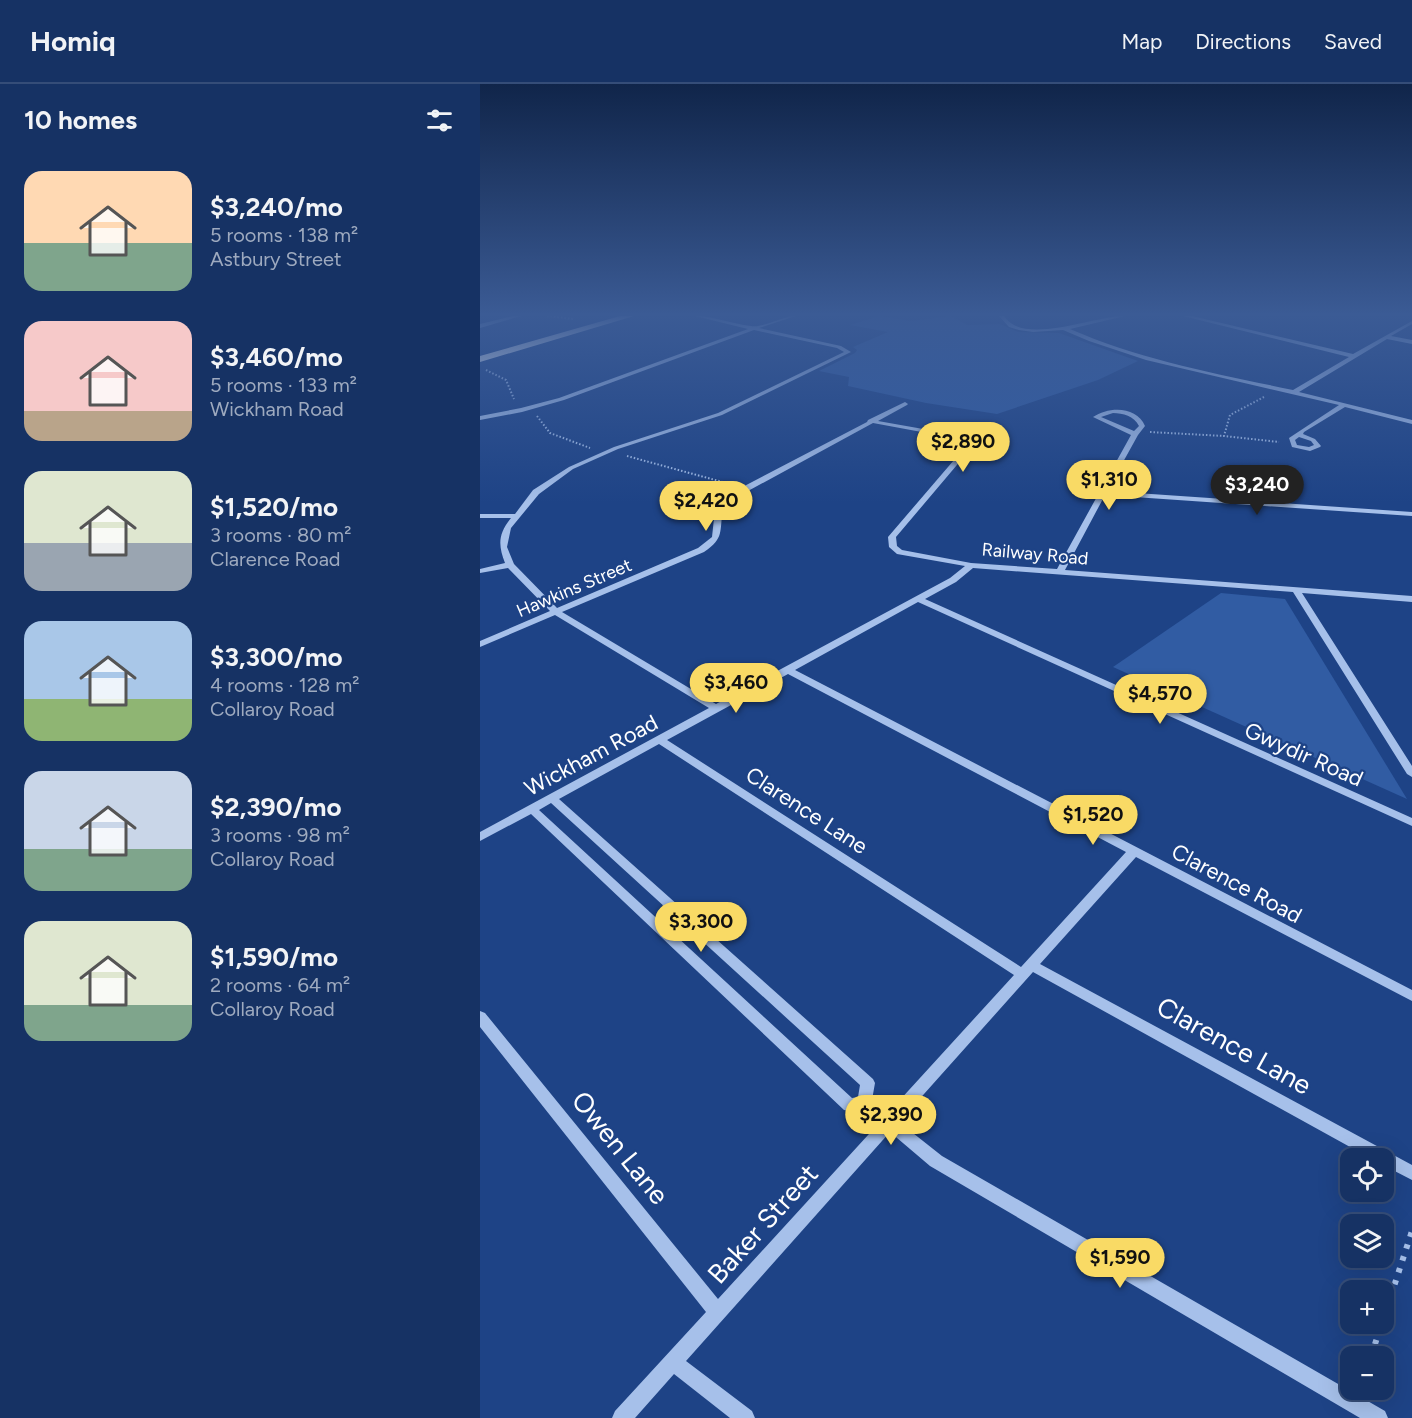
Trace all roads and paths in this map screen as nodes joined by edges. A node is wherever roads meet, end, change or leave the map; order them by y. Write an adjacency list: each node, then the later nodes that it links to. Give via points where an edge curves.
1 (503, 378): 10 (path)
2 (623, 378): 12 (street, via 534,409)
3 (794, 378): 26 (street, via 698,422 616,448 571,468 536,492)
4 (1228, 378): 6 (street)
5 (1317, 378): 6 (street)
6 (1294, 392): 9 (street)
7 (1266, 396): 18 (path, via 1230,415)
8 (905, 404): 13 (street, Hawkins Street)
9 (1344, 405): 14 (street); 17 (street, via 1304,428)
10 (518, 408)
11 (535, 413): 20 (path, via 550,433)
12 (480, 418)
13 (870, 421): 28 (street, Railway Road, via 955,436 968,442 970,446 891,542 900,552); 34 (street, Hawkins Street, via 734,495 719,509 718,537 712,544)
14 (1412, 422)
15 (1150, 432): 18 (path)
16 (1134, 435): 16 (street, via 1142,426 1134,416 1111,411 1096,417); 23 (street)
17 (1299, 435)
18 (1224, 436): 19 (path)
19 (1279, 442)
20 (592, 449)
21 (621, 454): 22 (path)
22 (734, 485)
23 (1105, 494): 24 (street); 30 (street)
24 (1412, 514)
25 (480, 516): 26 (street)
26 (515, 516): 27 (street, via 507,528 503,547)
27 (510, 565): 29 (street); 34 (street)
28 (971, 565): 30 (street, Railway Road); 32 (street, Wickham Road, via 960,576)
29 (480, 571)
30 (1059, 573): 31 (street, Railway Road)
31 (1296, 590): 33 (street, Railway Road); 39 (street)
32 (918, 599): 36 (street, Wickham Road); 42 (street, Gwydir Road)
33 (1412, 599)
34 (556, 612): 35 (street, Hawkins Street); 37 (street)
35 (480, 644)
36 (788, 670): 37 (street, Wickham Road); 44 (street, Clarence Road)
37 (717, 709): 38 (street, Wickham Road)
38 (660, 740): 40 (street, Wickham Road); 45 (street, Clarence Lane)
39 (1412, 774)
40 (552, 798): 41 (street, Wickham Road); 48 (street, via 868,1083)
41 (532, 809): 43 (street, Wickham Road); 48 (street, via 849,1105)
42 (1412, 822)
43 (480, 837)
44 (1134, 851): 45 (street, Baker Street); 46 (street, Clarence Road)
45 (1027, 970): 49 (street, Baker Street); 50 (street, Clarence Lane)
46 (1412, 996)
47 (480, 1017): 53 (street, Owen Lane)
48 (864, 1102): 49 (street)
49 (888, 1124): 53 (street, Baker Street); 57 (street, via 936,1161)
50 (1412, 1173)
51 (1412, 1231): 52 (path)
52 (1394, 1287)
53 (717, 1312): 54 (street, Baker Street)
54 (673, 1362): 55 (street, Baker Street); 56 (street)
55 (622, 1418)
56 (745, 1418)
57 (1378, 1418)

